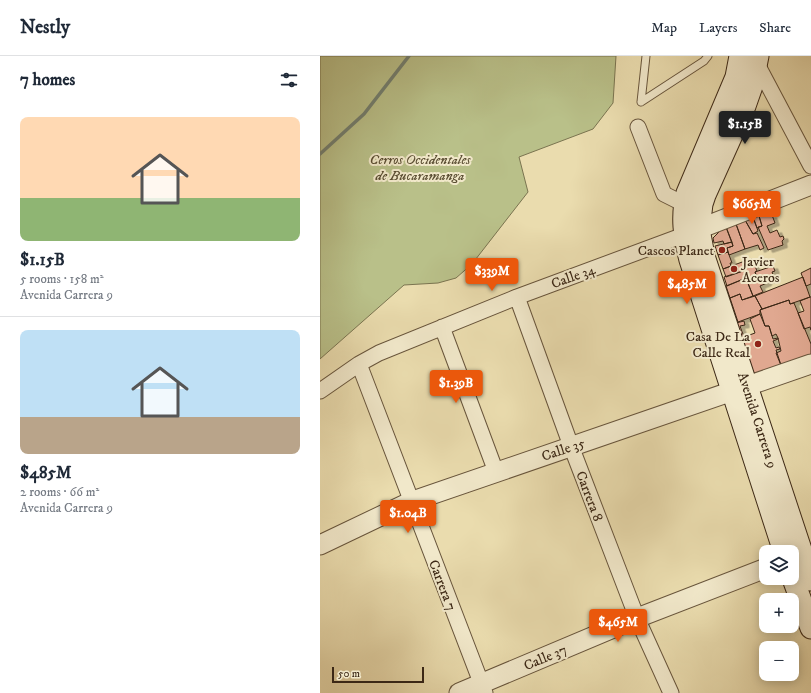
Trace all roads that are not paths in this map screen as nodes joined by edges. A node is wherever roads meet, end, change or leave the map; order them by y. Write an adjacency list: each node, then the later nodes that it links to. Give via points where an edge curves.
1 (646, 56): 2 (lane, via 641,102)
2 (708, 56)
3 (752, 59): 5 (street); 7 (main road, Avenida Carrera 9, via 736,77); 8 (main road, Avenida Carrera 9, via 752,86 705,195)
4 (638, 127): 7 (street, via 664,194)
5 (811, 166)
6 (811, 185): 8 (street, Calle 34)
7 (684, 204): 8 (main road, Avenida Carrera 9, via 683,217)
8 (692, 232): 9 (street, Calle 34); 13 (main road, Avenida Carrera 9, via 704,256)
9 (517, 297): 10 (street, Calle 34); 15 (street, Carrera 8)
10 (442, 327): 11 (street, Calle 34); 16 (street)
11 (359, 364): 14 (street, Calle 34); 17 (street, Carrera 7)
12 (811, 364): 13 (street, Calle 35)
13 (740, 389): 15 (street, Calle 35); 19 (main road, Avenida Carrera 9)
14 (320, 391)
15 (571, 446): 16 (street, Calle 35); 24 (street, Carrera 8)
16 (496, 472): 17 (street, Calle 35)
17 (410, 502): 18 (street, Calle 35); 26 (street, Carrera 7)
18 (320, 545)
19 (795, 545)
20 (799, 556): 22 (main road, Avenida Carrera 9)
21 (759, 571): 24 (street, Calle 37)
22 (811, 580)
23 (795, 585): 25 (main road)
24 (637, 618): 26 (street, Calle 37); 28 (street, Carrera 8)
25 (811, 628)
26 (482, 688): 27 (street, Calle 37)
27 (459, 693)
28 (671, 693)

